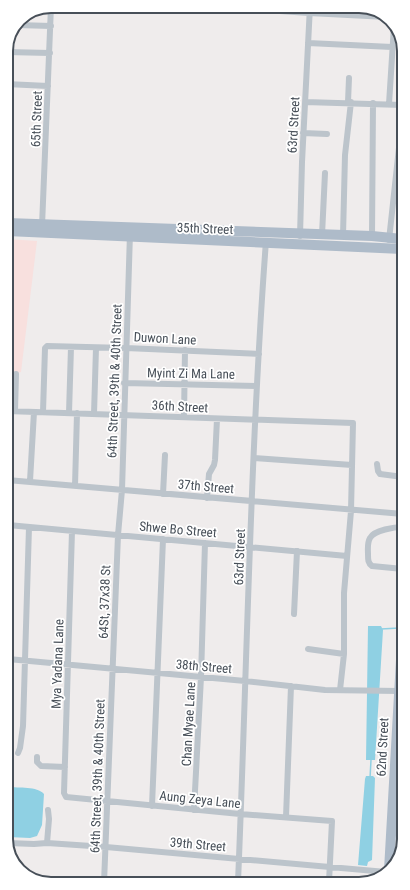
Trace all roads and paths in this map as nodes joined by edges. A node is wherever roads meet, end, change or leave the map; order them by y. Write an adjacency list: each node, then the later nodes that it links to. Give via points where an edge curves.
1 (51, 13): 5 (street, 65th Street)
2 (309, 13): 3 (street); 7 (street, 63rd Street)
3 (374, 16)
4 (24, 25): 5 (street)
5 (51, 26): 10 (street, 65th Street)
6 (393, 34): 8 (street)
7 (308, 43): 8 (street); 14 (street, 63rd Street)
8 (392, 47): 17 (street)
9 (13, 52): 10 (street)
10 (50, 53): 13 (street, 65th Street)
11 (349, 78): 15 (street)
12 (13, 84): 13 (street)
13 (48, 86): 24 (street, 65th Street)
14 (305, 102): 15 (street); 19 (street, 63rd Street)
15 (350, 102): 16 (street); 30 (street, via 345,155)
16 (373, 103): 17 (street); 31 (street)
17 (389, 104): 18 (street)
18 (397, 105)
19 (303, 133): 20 (street); 28 (street, 63rd Street)
20 (327, 134)
21 (325, 173): 29 (street)
22 (397, 183): 32 (street)
23 (13, 224): 24 (main road, 35th Street)
24 (42, 229): 25 (main road, 35th Street); 27 (main road, 35th Street)
25 (13, 231)
26 (266, 232): 27 (main road, 35th Street); 28 (main road, 35th Street); 34 (street, 63rd Street)
27 (130, 233): 34 (main road, 35th Street); 40 (street, 64th Street, 39th & 40th Street)
28 (300, 234): 29 (main road, 35th Street); 35 (street, 63rd Street)
29 (322, 235): 30 (main road, 35th Street)
30 (343, 236): 31 (main road, 35th Street)
31 (372, 236): 32 (main road, 35th Street)
32 (389, 238): 33 (main road, 35th Street); 36 (street)
33 (397, 239)
34 (266, 243): 35 (main road, 35th Street); 42 (street, 63rd Street)
35 (300, 246): 36 (main road, 35th Street)
36 (389, 249): 37 (main road, 35th Street)
37 (397, 249)
38 (71, 347): 39 (street, Duwon Lane); 49 (street, Duwon Lane, via 46,347); 50 (street)
39 (96, 348): 40 (street, Duwon Lane); 52 (street)
40 (126, 348): 41 (street, Duwon Lane); 44 (street, 64th Street, 39th & 40th Street)
41 (185, 350): 42 (street, Duwon Lane); 45 (street)
42 (259, 354): 46 (street, 63rd Street)
43 (16, 374): 47 (street)
44 (124, 383): 45 (street, Myint Zi Ma Lane); 53 (street, 64th Street, 39th & 40th Street)
45 (184, 384): 46 (street, Myint Zi Ma Lane); 54 (street)
46 (257, 386): 56 (street, 63rd Street)
47 (15, 411): 48 (street, 36th Street)
48 (34, 412): 49 (street, 36th Street); 63 (street)
49 (43, 412): 50 (street, 36th Street)
50 (69, 413): 51 (street, 36th Street)
51 (77, 413): 52 (street, 36th Street); 64 (street)
52 (94, 414): 53 (street, 36th Street)
53 (123, 415): 54 (street, 36th Street); 65 (street, 64th Street, 39th & 40th Street)
54 (184, 417): 55 (street, 36th Street)
55 (217, 419): 56 (street, 36th Street); 67 (street, via 215,460 209,474)
56 (256, 420): 58 (street, 63rd Street); 60 (street, 36th Street, via 353,423)
57 (165, 455): 66 (street)
58 (254, 458): 60 (street); 68 (street, 63rd Street)
59 (377, 464): 61 (street, via 380,474)
60 (352, 465): 69 (street)
61 (397, 476)
62 (13, 480): 63 (street, 37th Street)
63 (30, 481): 64 (street, 37th Street)
64 (74, 486): 65 (street, 37th Street)
65 (122, 490): 66 (street, 37th Street); 75 (street, 64th Street, 39th & 40th Street)
66 (163, 494): 67 (street, 37th Street)
67 (207, 498): 68 (street, 37th Street)
68 (252, 501): 69 (street, 37th Street); 78 (street, 63rd Street)
69 (351, 510): 70 (street, 37th Street); 80 (street)
70 (397, 514)
71 (13, 525): 72 (street, Shwe Bo Street)
72 (29, 527): 74 (street, Shwe Bo Street); 86 (street)
73 (397, 528): 81 (street, via 370,538 368,560 372,566)
74 (72, 531): 75 (street, Shwe Bo Street); 87 (street, Mya Yadana Lane)
75 (118, 535): 76 (street, Shwe Bo Street); 88 (street, 64St, 37x38 St)
76 (163, 539): 77 (street, Shwe Bo Street); 89 (street)
77 (205, 543): 78 (street, Shwe Bo Street); 90 (street, Chan Myae Lane)
78 (250, 547): 79 (street, Shwe Bo Street); 91 (street, 63rd Street)
79 (297, 551): 80 (street, Shwe Bo Street); 82 (street)
80 (347, 556): 84 (street)
81 (397, 568)
82 (294, 614)
83 (308, 649): 84 (street)
84 (344, 654): 93 (street)
85 (13, 660): 86 (street, 38th Street)
86 (26, 661): 87 (street, 38th Street); 96 (street, via 23,726)
87 (68, 666): 88 (street, 38th Street); 98 (street, Mya Yadana Lane)
88 (113, 669): 89 (street, 38th Street); 100 (street, 64th Street, 39th & 40th Street)
89 (157, 674): 90 (street, 38th Street); 101 (street)
90 (202, 677): 91 (street, 38th Street); 103 (street, Chan Myae Lane)
91 (245, 681): 92 (street, 38th Street); 104 (street, 63rd Street)
92 (291, 686): 93 (street, 38th Street); 105 (street)
93 (340, 690): 94 (street, 38th Street)
94 (397, 691)
95 (397, 727): 112 (main road, 62nd Street)
96 (18, 753)
97 (37, 757): 98 (street, via 41,766)
98 (65, 767): 99 (street, Mya Yadana Lane)
99 (66, 797): 100 (street, Aung Zeya Lane)
100 (107, 801): 101 (street, Aung Zeya Lane); 109 (street, 64th Street, 39th & 40th Street)
101 (152, 806): 103 (street, Aung Zeya Lane)
102 (48, 810): 108 (street)
103 (194, 810): 104 (street, Aung Zeya Lane)
104 (240, 814): 105 (street, Aung Zeya Lane); 111 (street, 63rd Street)
105 (286, 817): 113 (street, Aung Zeya Lane, via 332,821)
106 (397, 833): 110 (main road, 62nd Street)
107 (13, 843): 108 (street, 39th Street)
108 (47, 843): 109 (street, 39th Street)
109 (106, 847): 111 (street, 39th Street); 115 (street, 64th Street, 39th & 40th Street)
110 (396, 849)
111 (239, 858): 113 (street, 39th Street); 116 (street, 63rd Street)
112 (389, 862)
113 (329, 867): 114 (street, 39th Street); 117 (street)
114 (379, 871)
115 (104, 877)
116 (238, 877)
117 (328, 877)

